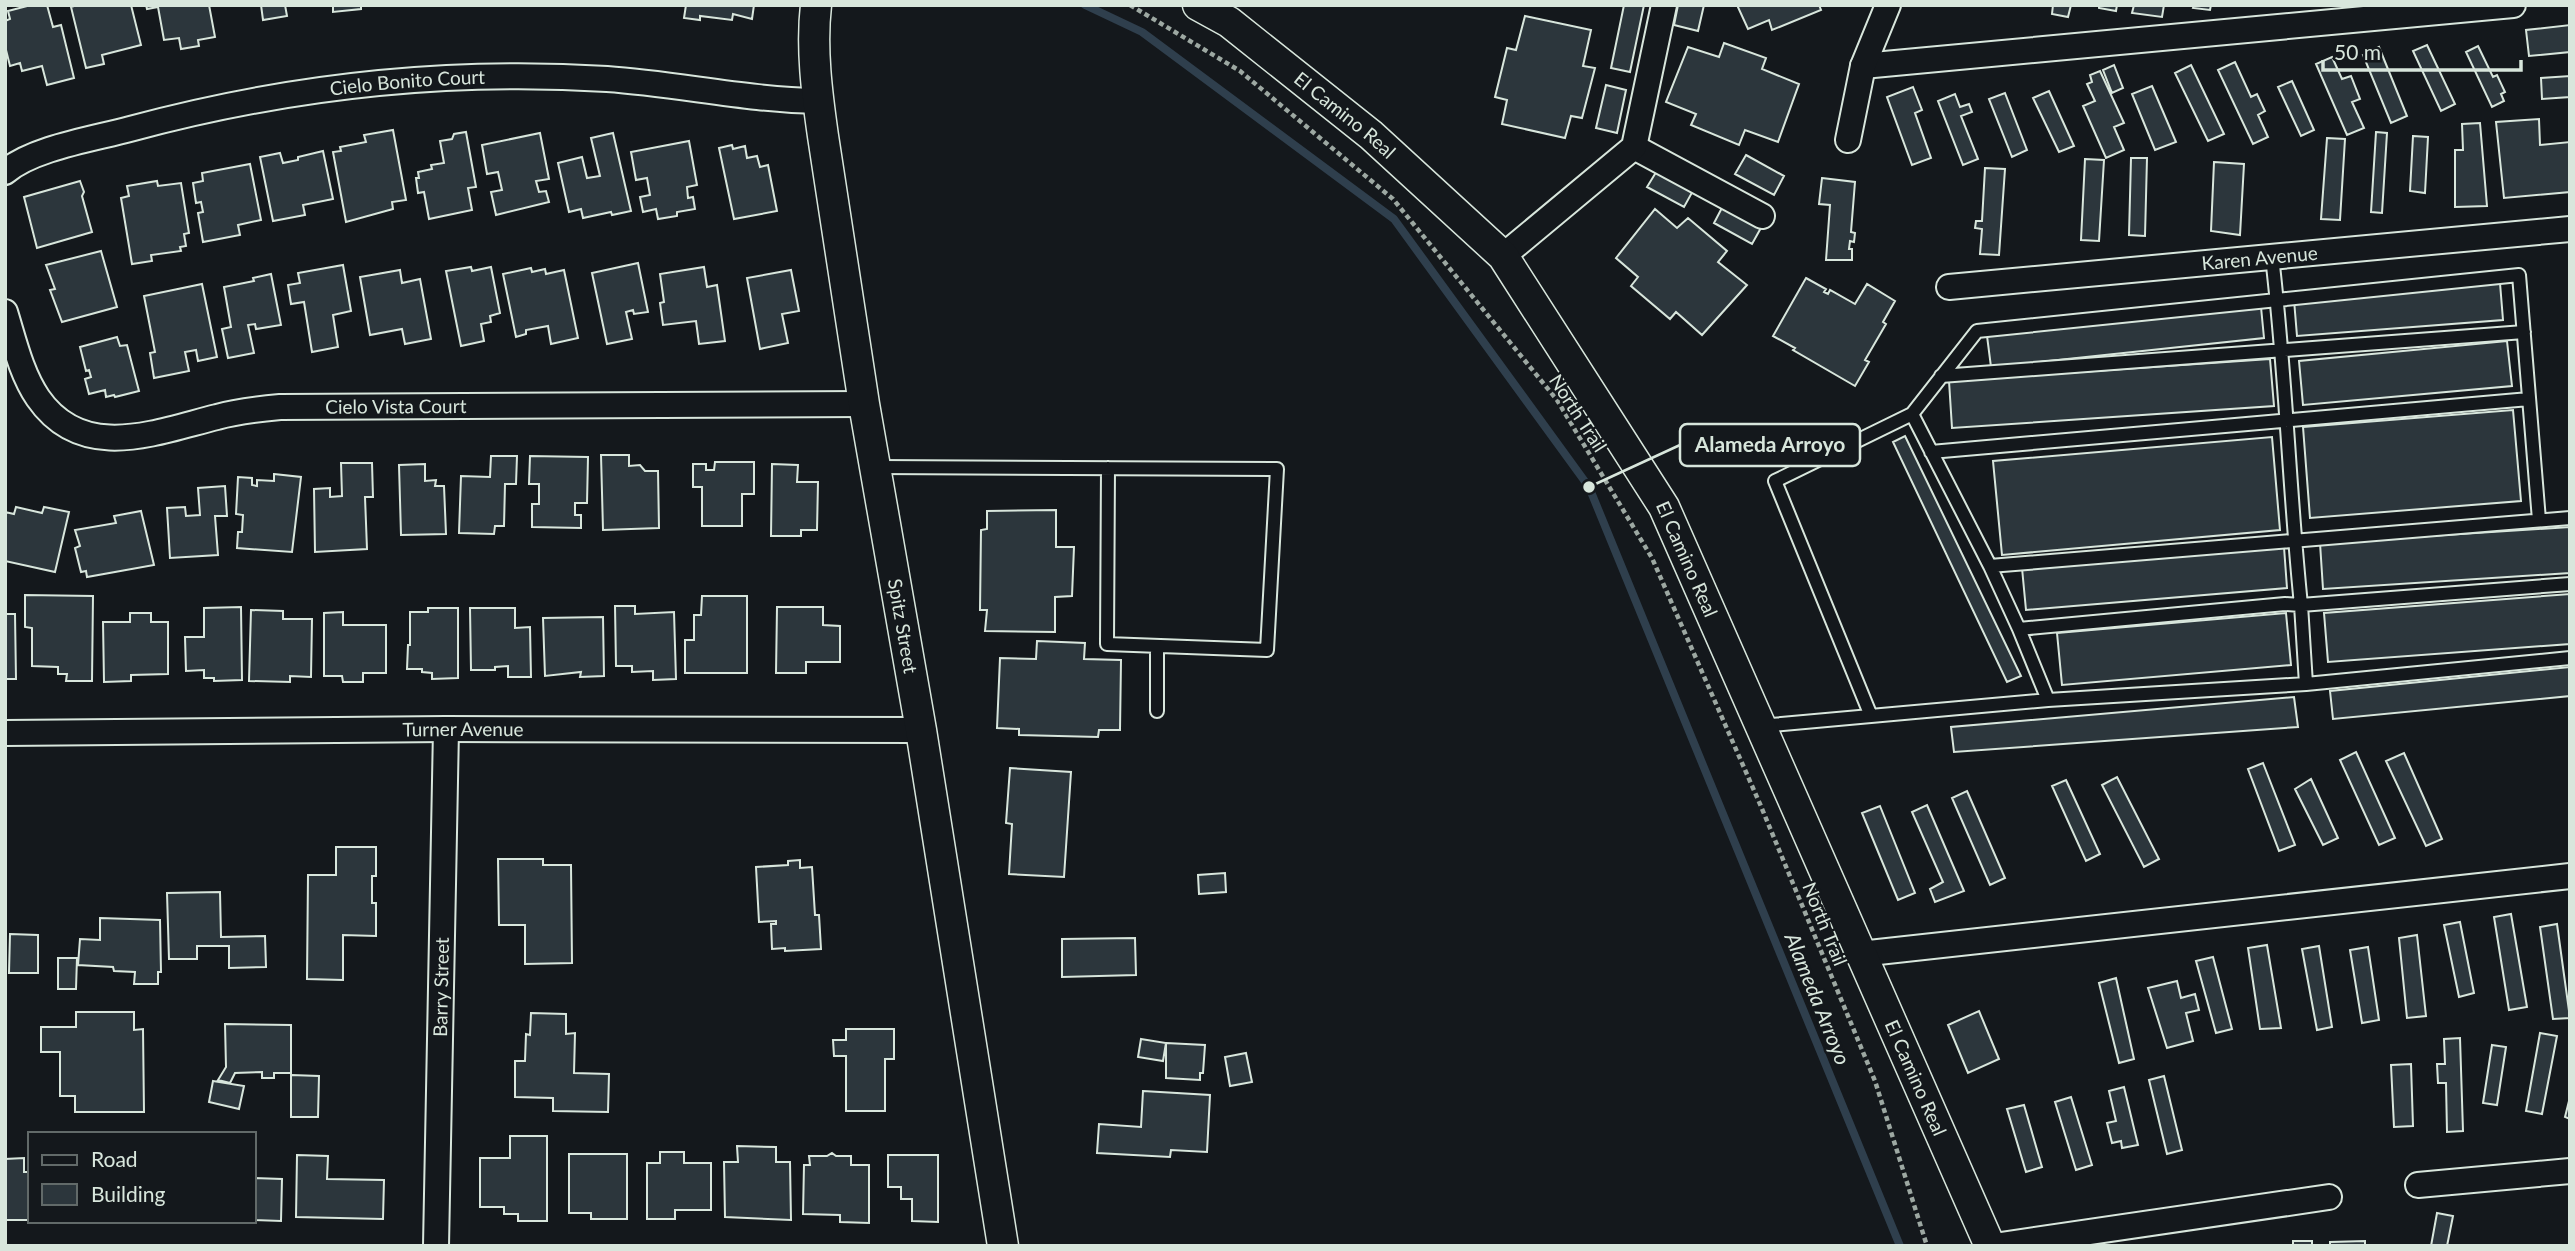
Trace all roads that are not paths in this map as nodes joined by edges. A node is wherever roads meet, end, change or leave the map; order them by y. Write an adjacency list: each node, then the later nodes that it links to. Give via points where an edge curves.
1 (816, 5): 8 (street, Spitz Street)
2 (1198, 5): 6 (street, El Camino Real)
3 (1664, 5): 10 (street)
4 (1888, 5): 7 (street)
5 (2513, 5): 7 (street)
6 (1234, 14): 14 (street, El Camino Real)
7 (1863, 66): 9 (street)
8 (818, 101): 11 (street, Cielo Bonito Court, via 609,79 418,78 298,92 178,116 40,153); 23 (street, Spitz Street)
9 (1848, 140)
10 (1634, 147): 12 (street); 14 (street)
11 (5, 172)
12 (1762, 216)
13 (2570, 229): 15 (street, Karen Avenue)
14 (1503, 256): 42 (street, El Camino Real, via 1664,506)
15 (2272, 257): 16 (street, Karen Avenue); 17 (lane)
16 (1949, 287)
17 (2277, 300): 19 (lane, via 2519,275); 20 (lane); 21 (lane, via 1977,331)
18 (5, 312): 23 (street, Cielo Vista Court, via 39,399 70,426 111,438 138,437 218,416 281,407)
19 (2524, 332): 20 (lane); 22 (lane)
20 (2283, 352): 21 (lane); 25 (lane)
21 (1941, 376): 24 (lane)
22 (2529, 399): 25 (lane); 30 (lane)
23 (864, 404): 27 (street, Spitz Street)
24 (1912, 414): 26 (lane); 41 (lane, via 1775,481)
25 (2287, 420): 26 (lane); 31 (lane)
26 (1931, 452): 32 (lane)
27 (875, 467): 28 (lane); 44 (street, Spitz Street)
28 (1108, 468): 36 (lane, via 1107,644); 36 (lane, via 1277,469 1267,650)
29 (2570, 517): 30 (lane)
30 (2539, 520): 31 (lane)
31 (2294, 541): 32 (lane); 34 (lane)
32 (1990, 566): 35 (lane)
33 (2570, 584): 34 (lane)
34 (2301, 605): 35 (lane); 38 (lane)
35 (2019, 629): 39 (lane)
36 (1157, 646): 40 (lane)
37 (2570, 658): 38 (lane)
38 (2306, 684): 39 (lane)
39 (2048, 700): 41 (lane)
40 (1157, 710)
41 (1871, 716): 42 (lane)
42 (1760, 726): 47 (street, El Camino Real)
43 (446, 729): 44 (street, Turner Avenue); 45 (street, Turner Avenue); 51 (street, Barry Street)
44 (921, 730): 52 (street, Spitz Street)
45 (5, 733)
46 (2570, 876): 47 (street)
47 (1860, 954): 53 (street, El Camino Real)
48 (2570, 1171): 49 (street)
49 (2418, 1185)
50 (2329, 1196): 53 (street)
51 (436, 1246)
52 (1003, 1246)
53 (1992, 1246)

